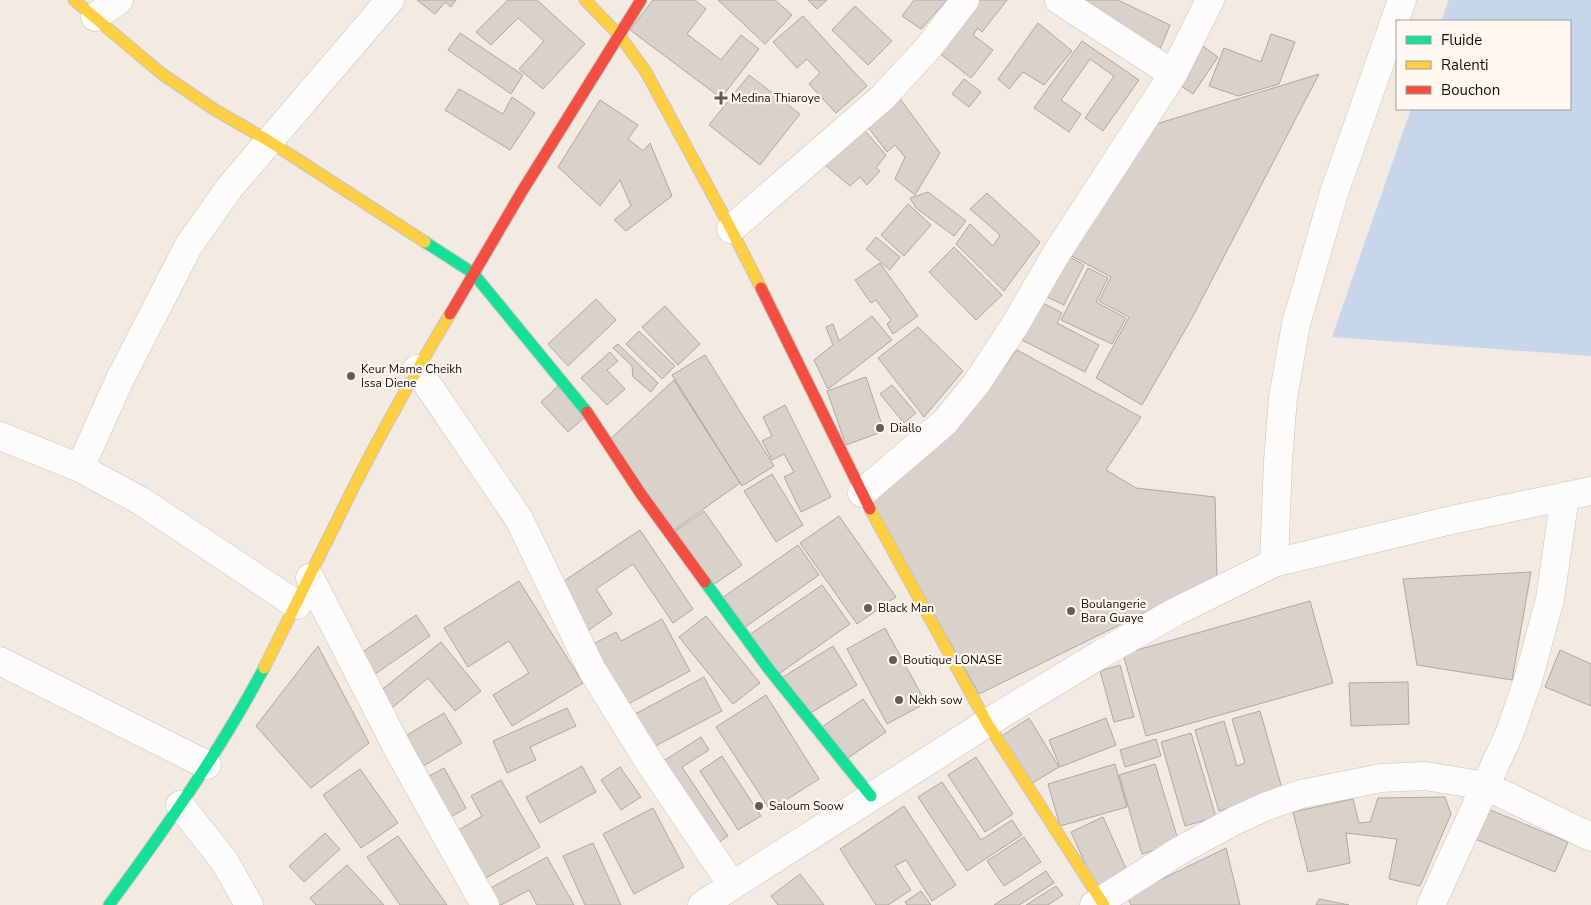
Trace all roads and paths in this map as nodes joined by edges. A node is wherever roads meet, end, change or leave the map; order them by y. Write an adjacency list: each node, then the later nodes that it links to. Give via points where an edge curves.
1 (74, 0): 10 (street)
2 (119, 0): 10 (street)
3 (390, 0): 13 (street)
4 (585, 0): 11 (street)
5 (641, 0): 11 (street)
6 (965, 0): 14 (street, via 928,48 883,97)
7 (1059, 0): 12 (street)
8 (1210, 0): 12 (street)
9 (1402, 0): 21 (street, via 1334,192 1296,324 1283,398)
10 (95, 18): 13 (street, via 162,74 214,110)
11 (620, 36): 14 (street, via 646,72); 15 (street)
12 (1173, 74): 19 (street, via 976,384 945,422)
13 (270, 142): 15 (street); 18 (street, via 230,187 188,244)
14 (731, 229): 19 (street)
15 (473, 273): 16 (street); 28 (street, via 582,407 768,668)
16 (417, 368): 22 (street); 31 (street, via 518,519 592,670)
17 (0, 436): 18 (street)
18 (80, 468): 23 (street, via 141,501)
19 (862, 493): 25 (street)
20 (1578, 493): 21 (street); 27 (street, via 1528,680)
21 (1274, 563): 25 (street, via 1175,612)
22 (310, 578): 23 (street); 35 (street, via 399,750)
23 (298, 605): 26 (street)
24 (0, 661): 26 (street)
25 (987, 723): 28 (street); 32 (street)
26 (207, 765): 29 (street)
27 (1486, 786): 30 (street); 32 (street, via 1416,776 1381,778 1301,794 1234,821 1179,851); 37 (street)
28 (871, 796): 31 (street)
29 (180, 805): 33 (street); 34 (street, via 225,862)
30 (1591, 837)
31 (732, 885): 36 (street)
32 (1099, 904)
33 (109, 905)
34 (249, 905)
35 (485, 905)
36 (702, 905)
37 (1431, 905)

